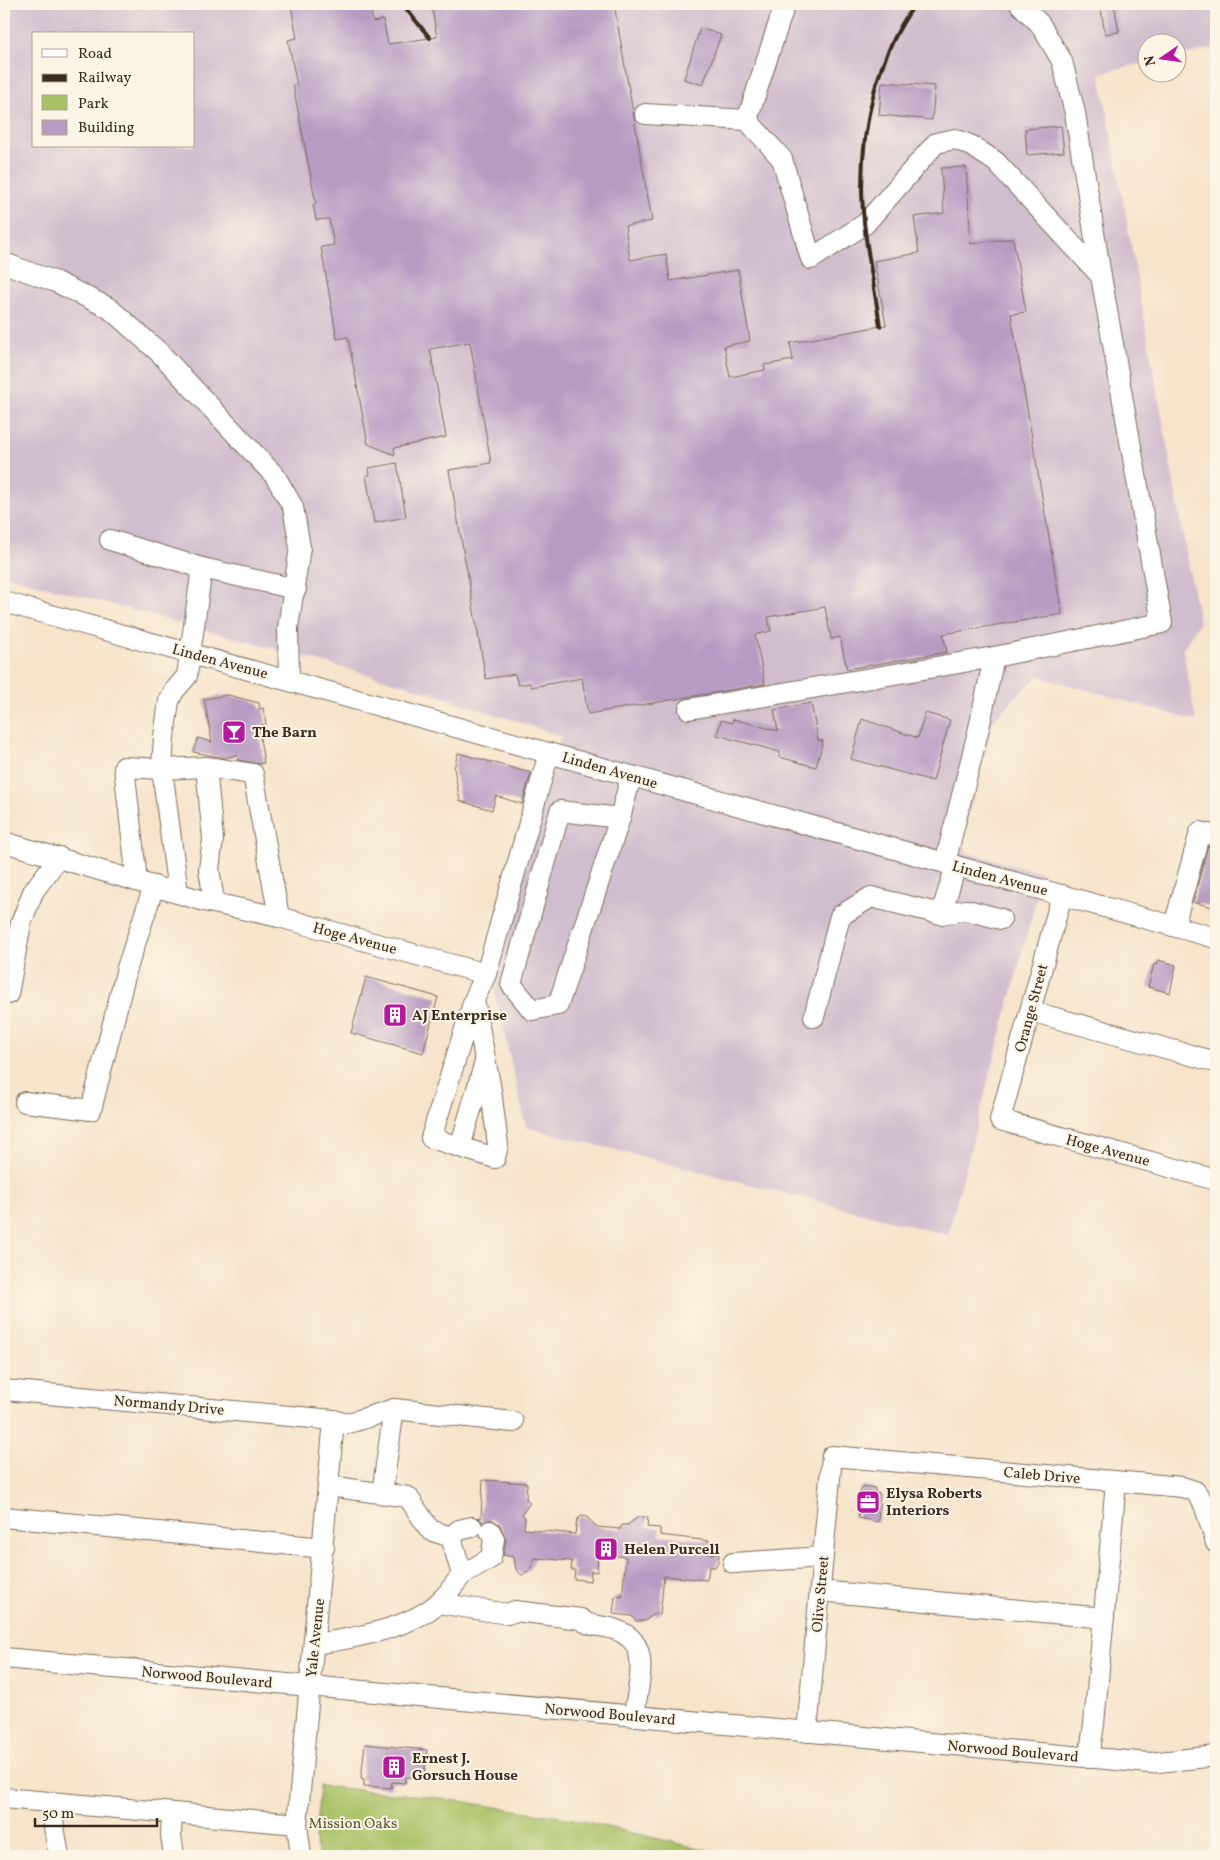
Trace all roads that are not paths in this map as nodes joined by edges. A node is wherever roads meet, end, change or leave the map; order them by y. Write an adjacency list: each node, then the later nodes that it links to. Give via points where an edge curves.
1 (785, 4): 4 (street)
2 (1020, 4): 6 (street, via 1040,24 1062,61 1075,112)
3 (645, 114): 4 (street)
4 (747, 120): 6 (street, via 782,159 811,259 866,224 936,143 954,139 972,146 996,162)
5 (4, 263): 9 (street, via 56,282 109,308 160,353 275,476 293,507 300,547)
6 (1101, 276): 12 (street, via 1162,622)
7 (110, 540): 8 (street)
8 (202, 568): 9 (street); 11 (street)
9 (296, 589): 13 (street, via 288,628)
10 (4, 602): 11 (street, Linden Avenue)
11 (190, 653): 13 (street, Linden Avenue); 17 (street, via 187,676 169,701)
12 (994, 657): 14 (street); 23 (street)
13 (289, 680): 15 (street, Linden Avenue)
14 (689, 709)
15 (549, 753): 18 (street, Linden Avenue); 33 (street)
16 (206, 767): 17 (street); 27 (street, via 213,839 209,869); 29 (street, via 253,774)
17 (162, 769): 24 (street, via 124,767); 25 (street)
18 (631, 776): 19 (street); 23 (street, Linden Avenue)
19 (620, 818): 19 (street, via 558,1005 532,1010 511,984 560,811)
20 (1216, 836): 31 (street, via 1200,832)
21 (4, 842): 22 (street, Hoge Avenue)
22 (60, 857): 24 (street, Hoge Avenue); 34 (street, via 33,892 22,923 8,994)
23 (951, 864): 26 (street, Linden Avenue); 28 (street)
24 (146, 884): 25 (street, Hoge Avenue); 40 (street, via 91,1110)
25 (178, 893): 27 (street, Hoge Avenue)
26 (1062, 895): 31 (street, Linden Avenue); 36 (street, Orange Street)
27 (214, 902): 29 (street, Hoge Avenue)
28 (941, 914): 30 (street, via 967,910); 37 (street, via 871,897 840,916)
29 (278, 917): 33 (street, Hoge Avenue)
30 (1001, 919)
31 (1174, 926): 32 (street, Linden Avenue)
32 (1216, 938)
33 (486, 974): 35 (street)
34 (4, 993)
35 (474, 1000): 39 (street); 42 (street, via 431,1138)
36 (1030, 1011): 38 (street); 41 (street, Orange Street)
37 (814, 1016)
38 (1216, 1062)
39 (485, 1063): 42 (street); 42 (street, via 498,1145 495,1158)
40 (25, 1102)
41 (1000, 1120): 43 (street, Hoge Avenue)
42 (460, 1147)
43 (1216, 1180)
44 (4, 1390): 46 (street, Normandy Drive)
45 (394, 1409): 46 (street, Normandy Drive, via 346,1424); 47 (street); 51 (street)
46 (334, 1420): 50 (street, Yale Avenue)
47 (513, 1422)
48 (832, 1456): 49 (street, Caleb Drive); 56 (street, Olive Street)
49 (1116, 1482): 54 (street, Caleb Drive, via 1195,1491 1204,1504); 61 (street)
50 (329, 1486): 51 (street); 55 (street, Yale Avenue)
51 (382, 1493): 53 (street, via 408,1497 430,1530)
52 (4, 1518): 55 (street)
53 (451, 1537): 58 (street); 58 (street, via 460,1530 481,1529 494,1539 491,1558)
54 (1216, 1543)
55 (324, 1548): 62 (street, Yale Avenue)
56 (823, 1557): 57 (street); 59 (street, Olive Street)
57 (733, 1563)
58 (462, 1575): 60 (street)
59 (820, 1590): 61 (street); 66 (street, Olive Street)
60 (438, 1603): 62 (street, via 426,1612 386,1629); 65 (street, via 508,1614 515,1611 581,1619 586,1624 627,1634 639,1649 641,1658)
61 (1104, 1618): 68 (street)
62 (314, 1644): 64 (street, Yale Avenue)
63 (4, 1658): 64 (street, Norwood Boulevard)
64 (310, 1686): 65 (street, Norwood Boulevard); 72 (street, Yale Avenue)
65 (634, 1716): 66 (street, Norwood Boulevard)
66 (807, 1732): 68 (street, Norwood Boulevard)
67 (1216, 1756): 68 (street, Norwood Boulevard, via 1149,1763)
68 (1089, 1758)
69 (4, 1798): 70 (street)
70 (50, 1803): 71 (street); 73 (street)
71 (172, 1813): 72 (street); 74 (street)
72 (297, 1824): 75 (street, Yale Avenue)
73 (59, 1856)
74 (174, 1856)
75 (301, 1856)

